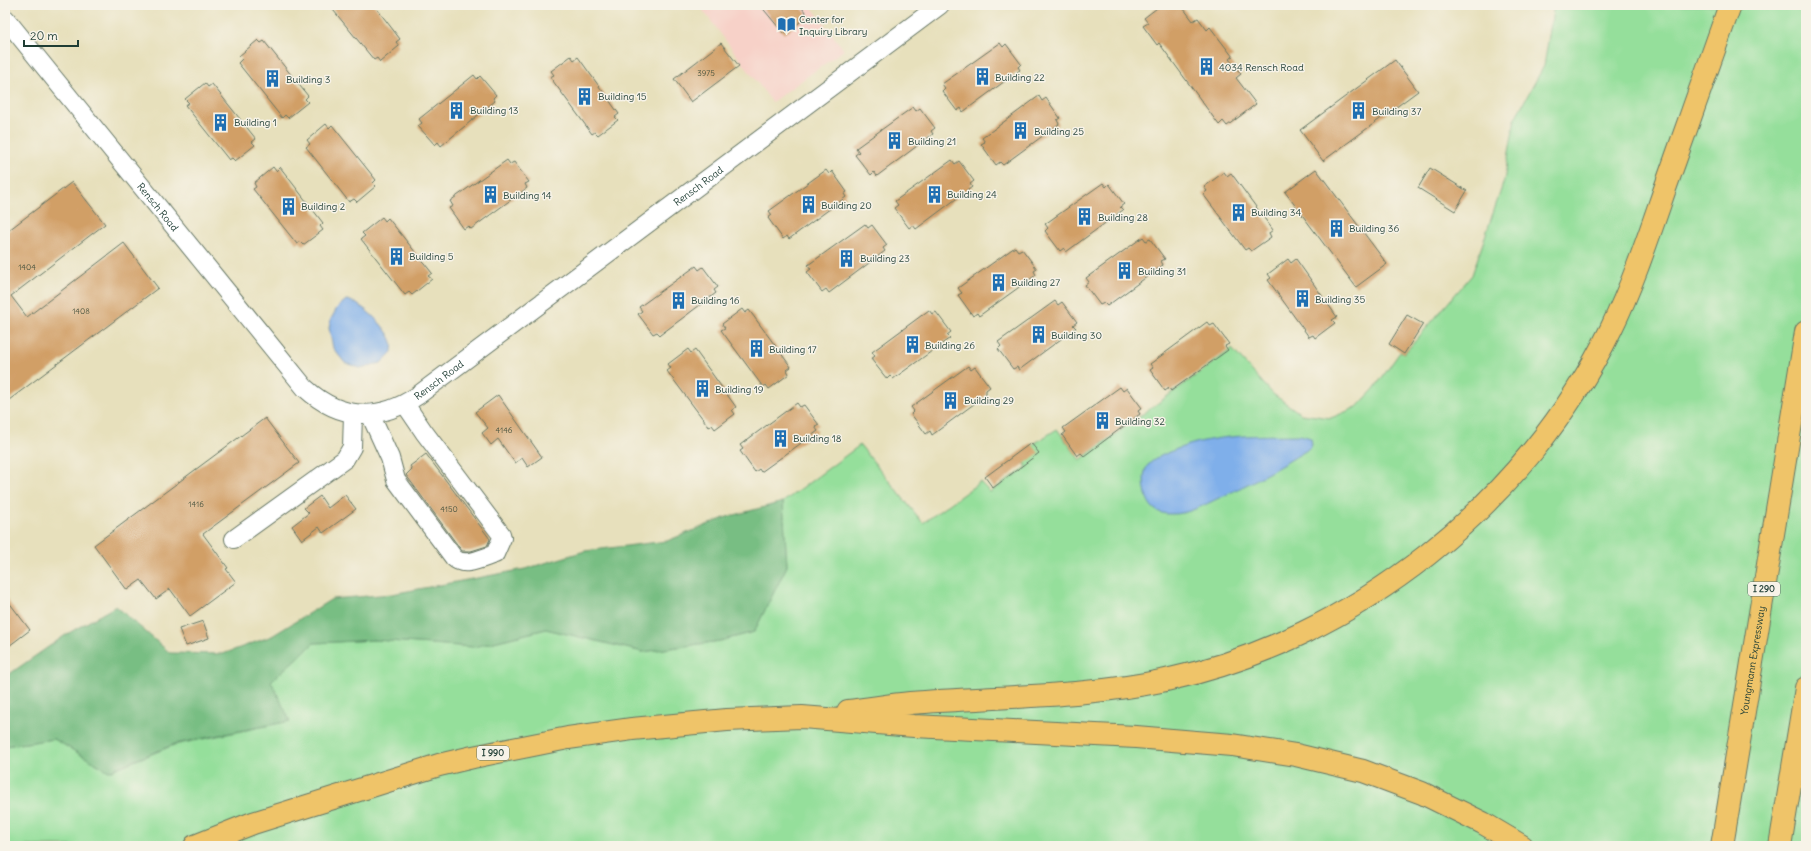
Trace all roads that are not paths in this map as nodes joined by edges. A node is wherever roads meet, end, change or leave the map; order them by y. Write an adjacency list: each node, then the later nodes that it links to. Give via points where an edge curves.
1 (940, 5): 5 (street, Rensch Road)
2 (1730, 5): 9 (highway, via 1636,271 1610,331 1578,388 1519,467 1429,554 1373,594 1317,625 1258,652 1203,671 1141,685 1080,693 907,704)
3 (5, 18): 6 (street, Rensch Road, via 302,384 327,405)
4 (1806, 332): 12 (highway, Youngmann Expressway / I 290)
5 (405, 404): 6 (street, Rensch Road, via 393,410); 6 (street, via 501,534 502,538 494,554 464,563 454,558 396,480 390,458)
6 (361, 414): 7 (street, via 352,447 345,459)
7 (234, 539)
8 (1806, 688): 13 (highway)
9 (802, 717): 10 (highway, I 990, via 727,720 632,729 480,755 439,765 253,822); 11 (highway, via 914,726 1136,737 1232,745 1296,755 1363,771 1422,793)
10 (195, 846)
11 (1522, 846)
12 (1722, 846)
13 (1780, 846)

